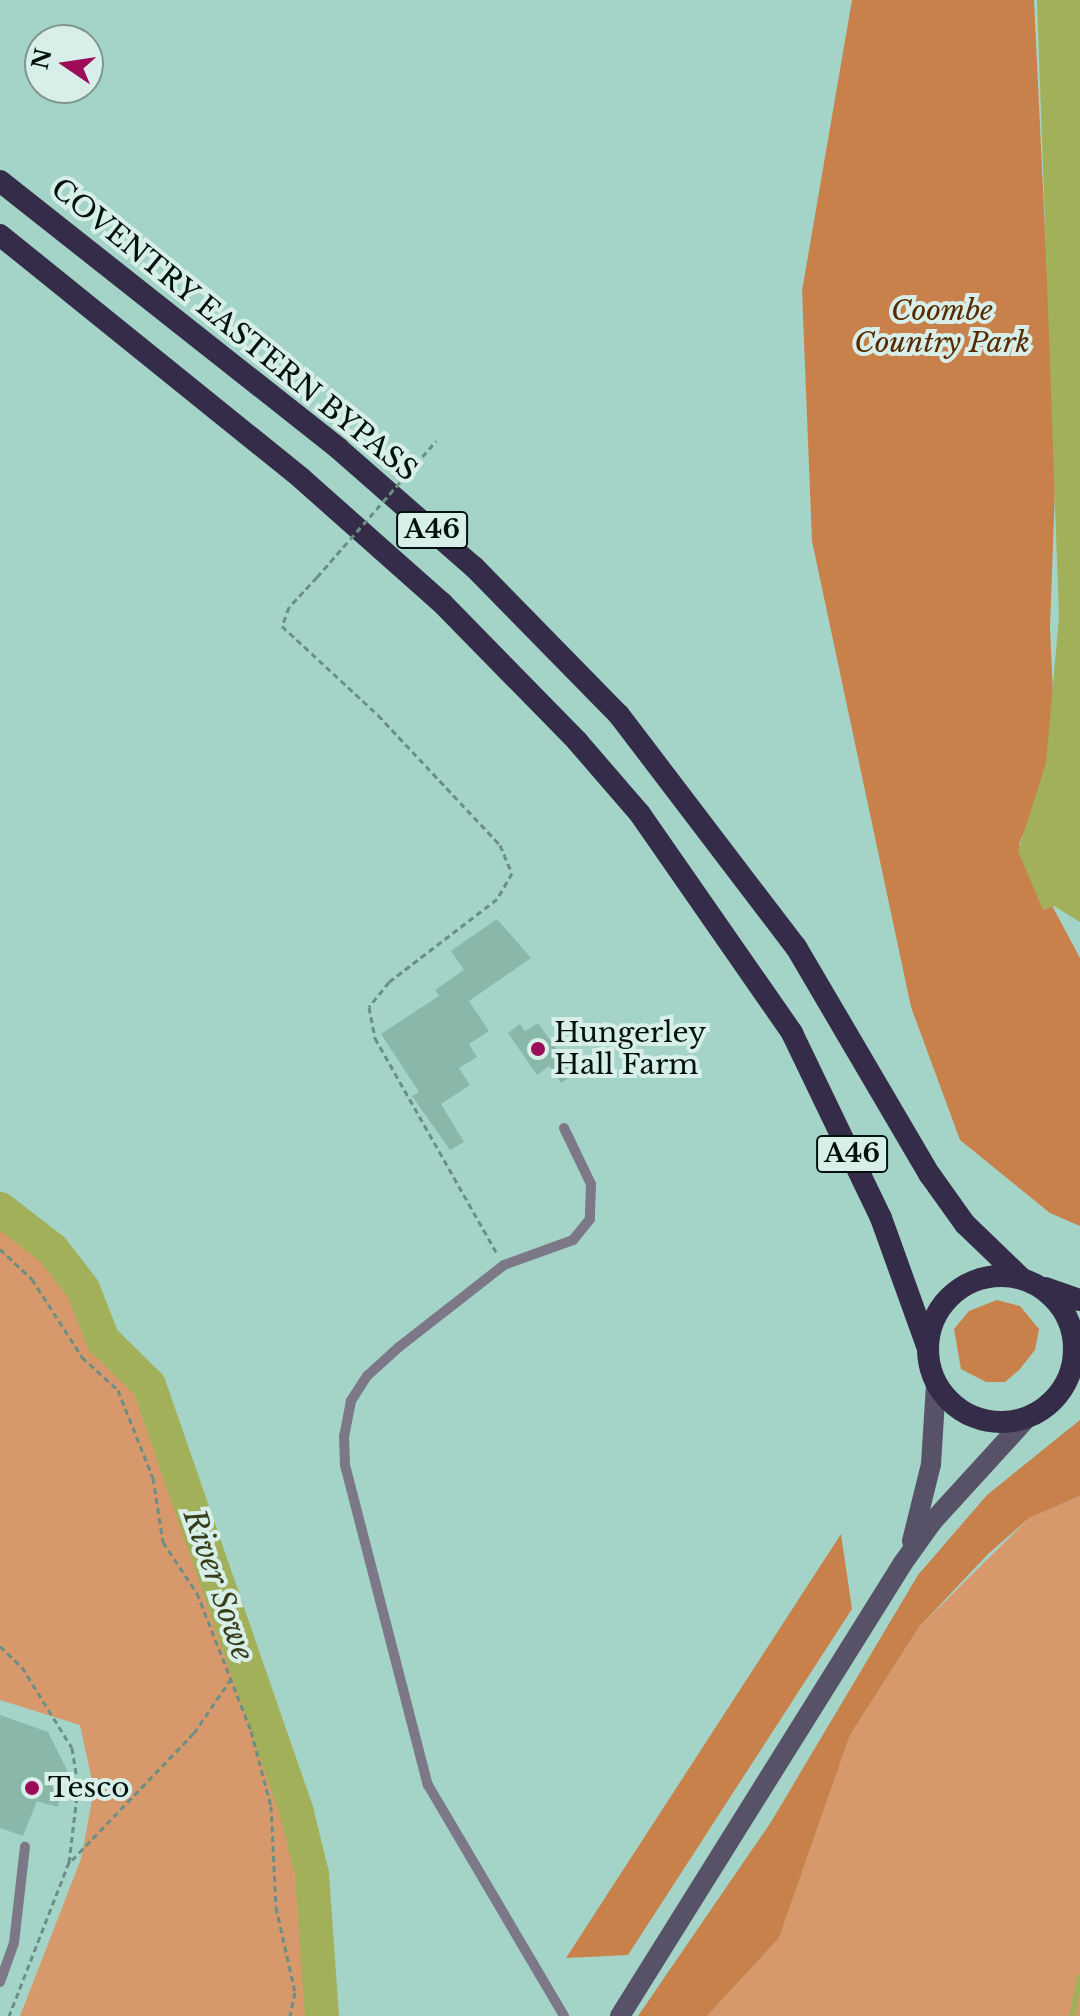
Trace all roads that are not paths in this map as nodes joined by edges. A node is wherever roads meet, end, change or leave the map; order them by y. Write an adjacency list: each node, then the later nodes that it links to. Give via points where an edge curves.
1 (0, 181): 4 (highway, COVENTRY EASTERN BYPASS / A46, via 339,449 474,567 619,715 796,947 956,1212)
2 (0, 235): 6 (highway, A46, via 301,478 442,603 577,741 640,814 792,1033 881,1218)
3 (564, 1128): 13 (lane, via 591,1184 590,1219 573,1240 504,1265 367,1376 351,1401 345,1465 428,1785)
4 (1028, 1281): 5 (highway, COVENTRY EASTERN BYPASS / A46); 6 (highway, via 987,1277 961,1288 938,1312); 9 (highway, via 1063,1310 1075,1348 1066,1384)
5 (1080, 1300)
6 (927, 1346): 7 (highway)
7 (936, 1384): 9 (highway, via 948,1401 974,1418 1004,1423); 10 (main road, via 931,1464)
8 (1080, 1396): 9 (highway)
9 (1033, 1416): 10 (main road, via 933,1521)
10 (903, 1563): 14 (main road)
11 (25, 1847): 12 (lane, via 14,1943)
12 (0, 1982)
13 (564, 2016)
14 (620, 2016)

